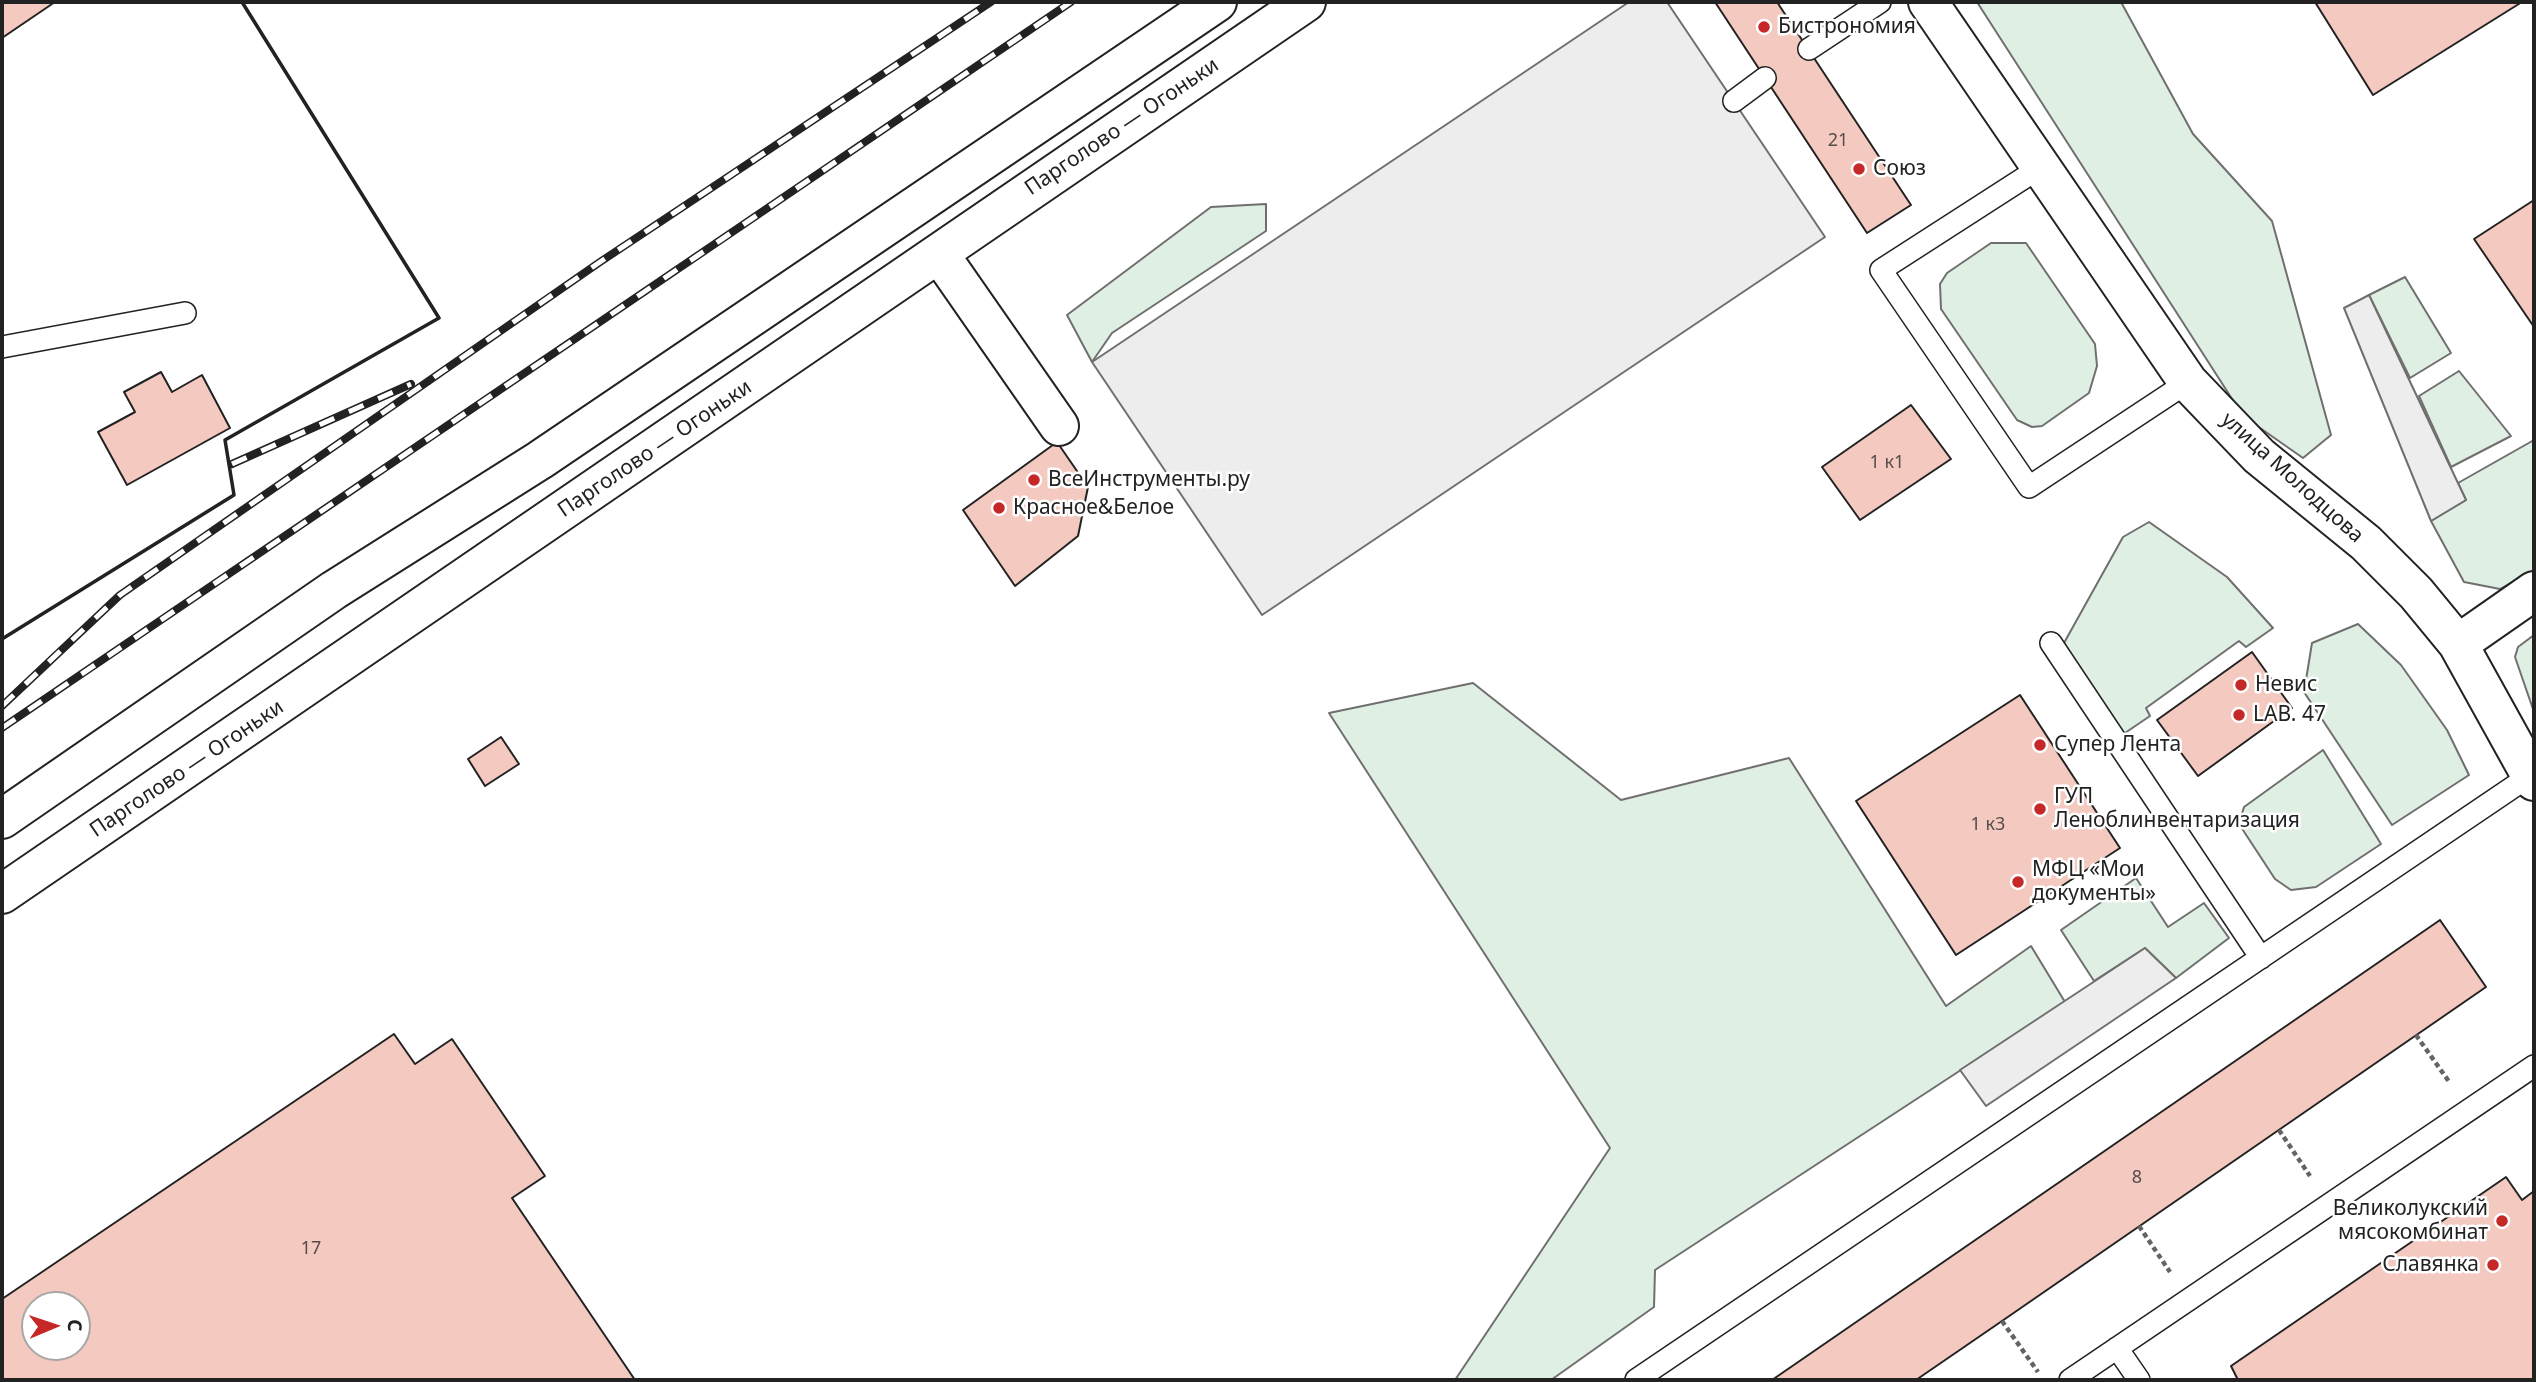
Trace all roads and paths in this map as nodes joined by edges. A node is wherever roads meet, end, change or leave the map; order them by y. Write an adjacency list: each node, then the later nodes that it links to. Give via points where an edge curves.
1 (1217, 2): 18 (main road, via 540,460 334,590)
2 (1306, 2): 9 (main road, Парголово — Огоньки)
3 (1880, 2): 5 (lane)
4 (1928, 2): 8 (main road, улица Молодцова)
5 (1809, 49)
6 (1765, 78): 7 (lane)
7 (1734, 101)
8 (2041, 167): 12 (main road, улица Молодцова); 12 (lane, via 1881,270 2029,487)
9 (940, 255): 13 (main road); 19 (main road, Парголово — Огоньки)
10 (185, 313): 11 (lane)
11 (2, 347)
12 (2188, 383): 16 (main road, улица Молодцова, via 2259,456 2366,544 2416,593)
13 (1059, 426)
14 (2534, 591): 16 (main road)
15 (2051, 643): 20 (lane)
16 (2458, 644): 17 (main road, улица Молодцова)
17 (2533, 778): 20 (lane)
18 (2, 819)
19 (2, 894)
20 (2262, 958): 30 (lane)
21 (2417, 1035): 23 (path)
22 (2534, 1066): 23 (lane)
23 (2468, 1110): 25 (lane)
24 (2279, 1130): 25 (path)
25 (2330, 1205): 27 (lane)
26 (2139, 1226): 27 (path)
27 (2189, 1300): 29 (lane)
28 (2002, 1321): 31 (path)
29 (2117, 1348): 32 (lane); 33 (lane)
30 (1636, 1380)
31 (2043, 1380)
32 (2070, 1380)
33 (2139, 1380)

